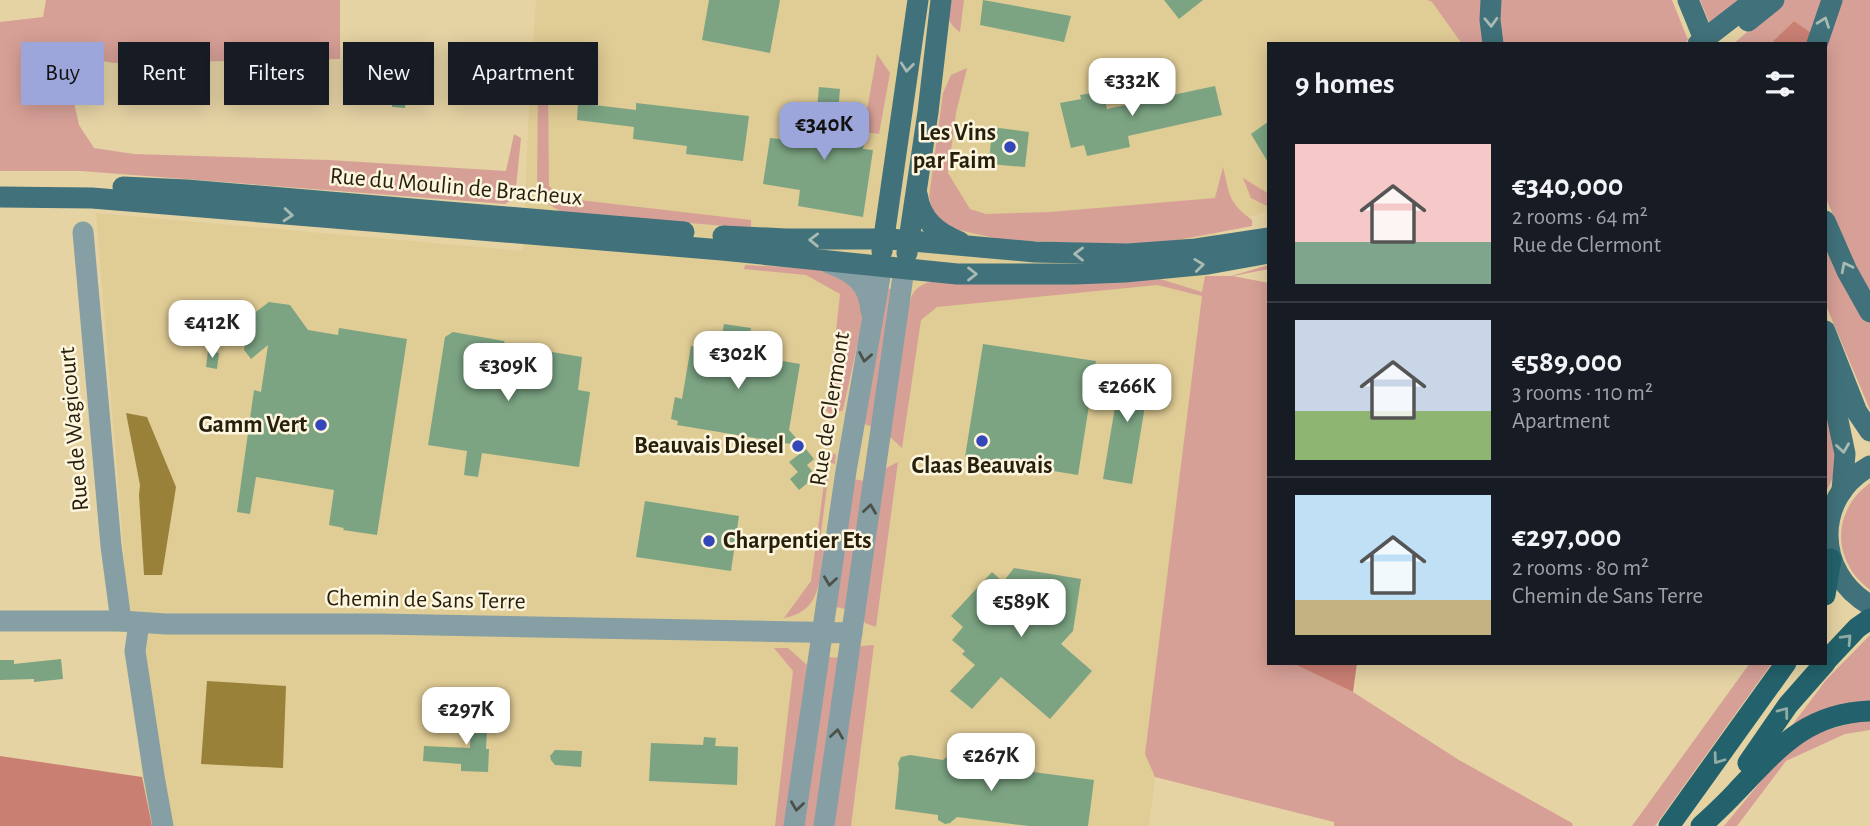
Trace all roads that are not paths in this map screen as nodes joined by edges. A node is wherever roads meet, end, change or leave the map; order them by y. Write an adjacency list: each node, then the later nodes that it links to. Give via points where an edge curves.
1 (918, 0): 20 (main road, Rue de Clermont, one-way to 20)
2 (941, 0): 14 (main road)
3 (1492, 0): 8 (main road, one-way to 8)
4 (1688, 0): 10 (main road, bridge)
5 (1755, 0): 9 (main road)
6 (1774, 0): 11 (main road)
7 (1832, 0): 12 (main road, one-way to 7)
8 (1493, 42)
9 (1701, 42)
10 (1705, 42)
11 (1722, 42)
12 (1818, 42)
13 (0, 183): 20 (main road, Rue du Moulin de Bracheux, one-way to 13, via 766,239 187,190)
14 (916, 187): 21 (main road); 22 (main road, via 922,212 931,225)
15 (0, 197): 25 (main road, Rue du Moulin de Bracheux, one-way to 25, via 92,198)
16 (1827, 226): 28 (main road, one-way to 16)
17 (1267, 227): 24 (main road)
18 (83, 232): 43 (street, Rue de Wagicourt, via 109,531)
19 (1267, 238): 24 (main road)
20 (882, 239): 21 (main road, Rue du Moulin de Bracheux); 26 (main road, Rue de Clermont)
21 (908, 241): 22 (main road, Rue du Moulin de Bracheux); 27 (main road)
22 (972, 246): 24 (main road, Rue du Moulin de Bracheux, one-way to 22)
23 (1267, 253): 27 (main road, Rue du Moulin de Bracheux, one-way to 23, via 972,274 1107,273 1186,267)
24 (1128, 254)
25 (814, 258): 26 (main road, Rue du Moulin de Bracheux); 29 (street, via 858,278 869,298)
26 (882, 265): 27 (main road, Rue du Moulin de Bracheux); 29 (street, Rue de Clermont)
27 (904, 269): 34 (street)
28 (1870, 312)
29 (871, 324): 33 (street, Rue de Clermont, one-way to 33)
30 (1827, 336): 32 (main road, via 1857,412)
31 (1827, 368): 36 (main road, one-way to 36, via 1845,454)
32 (1870, 431)
33 (850, 444): 34 (street); 44 (street, Rue de Clermont, one-way to 44)
34 (878, 453): 45 (street, one-way to 34)
35 (1870, 466): 36 (main road)
36 (1842, 491): 37 (main road)
37 (1827, 531): 38 (main road)
38 (1831, 559): 39 (highway); 40 (main road, via 1848,588)
39 (1827, 583)
40 (1870, 605)
41 (1870, 619): 46 (highway, one-way to 41)
42 (0, 621): 43 (street, Chemin de Sans Terre)
43 (130, 622): 44 (street, Chemin de Sans Terre); 50 (street, Rue de Wagicourt)
44 (822, 631): 45 (street, Chemin de Sans Terre); 51 (street, Rue de Clermont, one-way to 51)
45 (852, 632): 52 (street, one-way to 45)
46 (1827, 661)
47 (1785, 665): 53 (highway, one-way to 53)
48 (1823, 665): 54 (highway, one-way to 48, via 1788,705)
49 (1870, 712): 54 (highway, via 1817,723 1789,739)
50 (163, 826)
51 (794, 826)
52 (824, 826)
53 (1668, 826)
54 (1701, 826)

